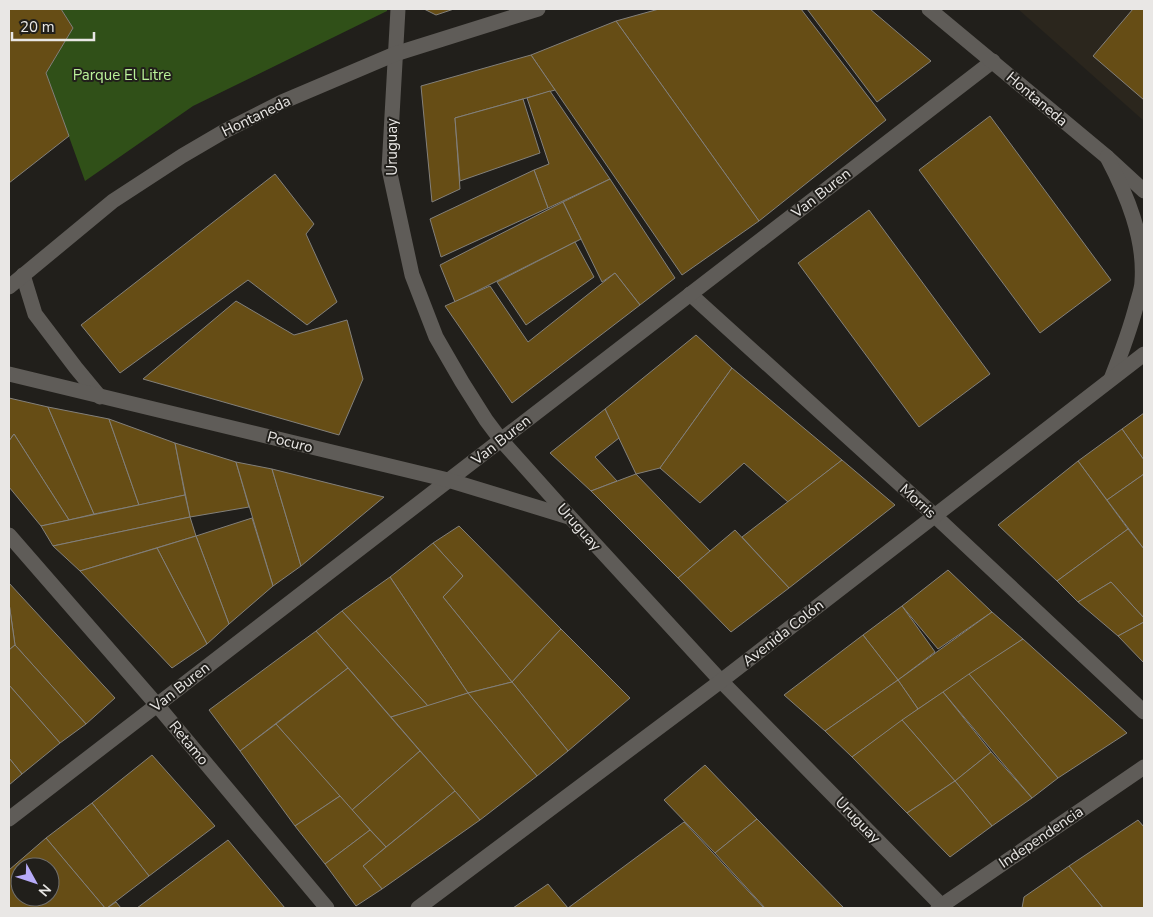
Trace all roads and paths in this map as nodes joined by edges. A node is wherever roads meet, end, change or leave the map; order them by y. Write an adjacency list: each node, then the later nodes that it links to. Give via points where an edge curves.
1 (398, 9): 4 (street, Uruguay)
2 (538, 9): 4 (street, Hontaneda)
3 (929, 9): 5 (street, Hontaneda)
4 (395, 54): 8 (street, Hontaneda, via 282,102 182,156 113,201); 15 (street, Uruguay, via 389,169 412,275 436,337)
5 (993, 61): 6 (street, Hontaneda); 10 (street, Van Buren)
6 (1107, 157): 7 (street, Hontaneda); 13 (street, via 1132,211 1142,282 1130,331)
7 (1144, 191)
8 (23, 275): 9 (street, Hontaneda); 14 (street, via 36,314)
9 (9, 287)
10 (690, 294): 15 (street, Van Buren); 17 (street, Morris)
11 (1144, 354): 13 (street, Avenida Colón)
12 (9, 374): 14 (street, Pocuro)
13 (1110, 381): 17 (street, Avenida Colón)
14 (100, 396): 16 (street, Pocuro)
15 (501, 440): 16 (street, Van Buren); 18 (street, Uruguay)
16 (448, 480): 18 (street, Pocuro); 21 (street, Van Buren)
17 (935, 516): 20 (street, Avenida Colón); 22 (street, Morris)
18 (570, 517): 20 (street, Uruguay)
19 (9, 535): 21 (street, Retamo)
20 (721, 680): 25 (street, Uruguay); 27 (street, Avenida Colón)
21 (157, 705): 24 (street, Van Buren); 26 (street, Retamo)
22 (1144, 712)
23 (1144, 766): 25 (street, Independencia)
24 (9, 819)
25 (941, 907)
26 (327, 908)
27 (418, 908)

